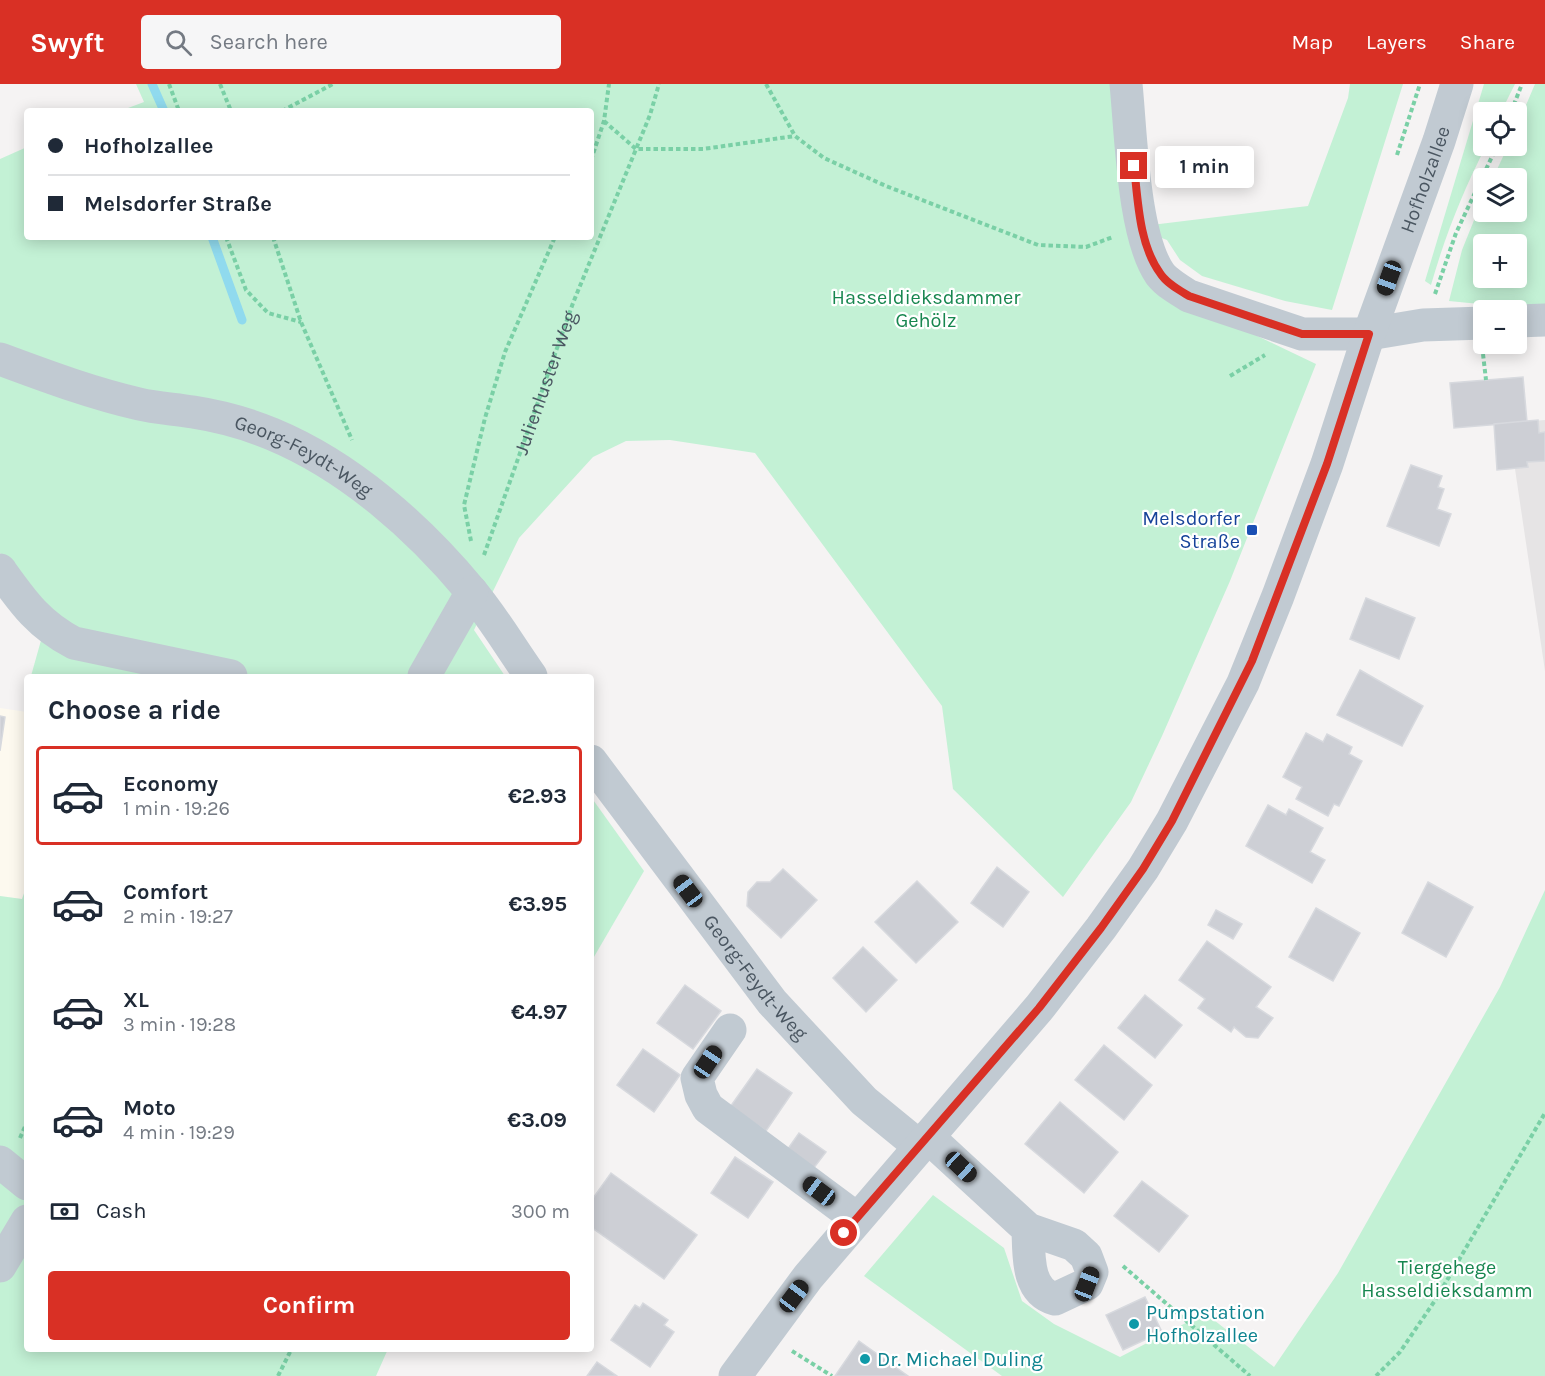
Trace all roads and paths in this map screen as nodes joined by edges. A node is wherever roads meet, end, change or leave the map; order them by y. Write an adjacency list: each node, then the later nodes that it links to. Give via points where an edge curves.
1 (169, 84): 11 (path)
2 (220, 84): 12 (path)
3 (333, 84): 13 (path)
4 (609, 84): 14 (path)
5 (659, 84): 16 (path, Julienluster Weg)
6 (766, 84): 15 (path)
7 (1126, 84): 19 (street)
8 (1457, 84): 28 (street, Hofholzallee)
9 (1522, 84): 10 (path)
10 (1515, 102)
11 (178, 108)
12 (230, 108)
13 (288, 108)
14 (604, 120): 16 (path); 17 (path)
15 (795, 136): 16 (path, via 703,149); 19 (path, via 824,158 886,186 1038,245 1086,247)
16 (636, 149): 33 (path, Julienluster Weg, via 573,303)
17 (594, 151)
18 (1492, 156): 27 (path, via 1456,233)
19 (1141, 228): 28 (street, via 1160,274 1189,296 1302,334)
20 (227, 240): 25 (path, via 246,290 268,313)
21 (274, 240): 25 (path)
22 (554, 240): 31 (path, via 505,352 486,418 464,505)
23 (1545, 320): 24 (street)
24 (1527, 321)
25 (301, 322): 30 (path, via 353,442)
26 (1473, 323): 27 (street)
27 (1423, 325): 28 (street)
28 (1369, 334): 40 (street, Hofholzallee, via 1327,464 1252,661 1172,821 1143,869 1074,964)
29 (0, 359): 30 (street, Georg-Feydt-Weg, via 100,394 141,405 196,412 272,434 321,459)
30 (361, 487): 33 (street, Georg-Feydt-Weg, via 433,548)
31 (471, 545)
32 (0, 570): 34 (street, via 31,612 52,631 74,643)
33 (472, 592): 35 (street); 36 (street, Georg-Feydt-Weg)
34 (221, 674)
35 (425, 674)
36 (530, 674)
37 (594, 765): 40 (street, Georg-Feydt-Weg, via 772,1002 864,1101)
38 (730, 1030): 43 (street, via 697,1078 708,1108)
39 (1545, 1113): 54 (path, via 1436,1299 1400,1352)
40 (923, 1141): 43 (street, Hofholzallee); 45 (street, Georg-Feydt-Weg)
41 (0, 1162): 42 (street)
42 (24, 1182)
43 (856, 1218): 48 (street, Hofholzallee)
44 (24, 1226): 47 (street)
45 (1028, 1229): 46 (street, via 1074,1245); 46 (street, via 1030,1265 1035,1284 1045,1296 1055,1299 1087,1284 1092,1272)
46 (1086, 1256): 53 (path, via 1108,1257 1132,1272)
47 (0, 1266)
48 (765, 1334): 51 (street, Hofholzallee); 52 (path)
49 (290, 1352): 50 (path)
50 (278, 1376)
51 (735, 1376)
52 (832, 1376)
53 (1250, 1376)
54 (1376, 1376)

